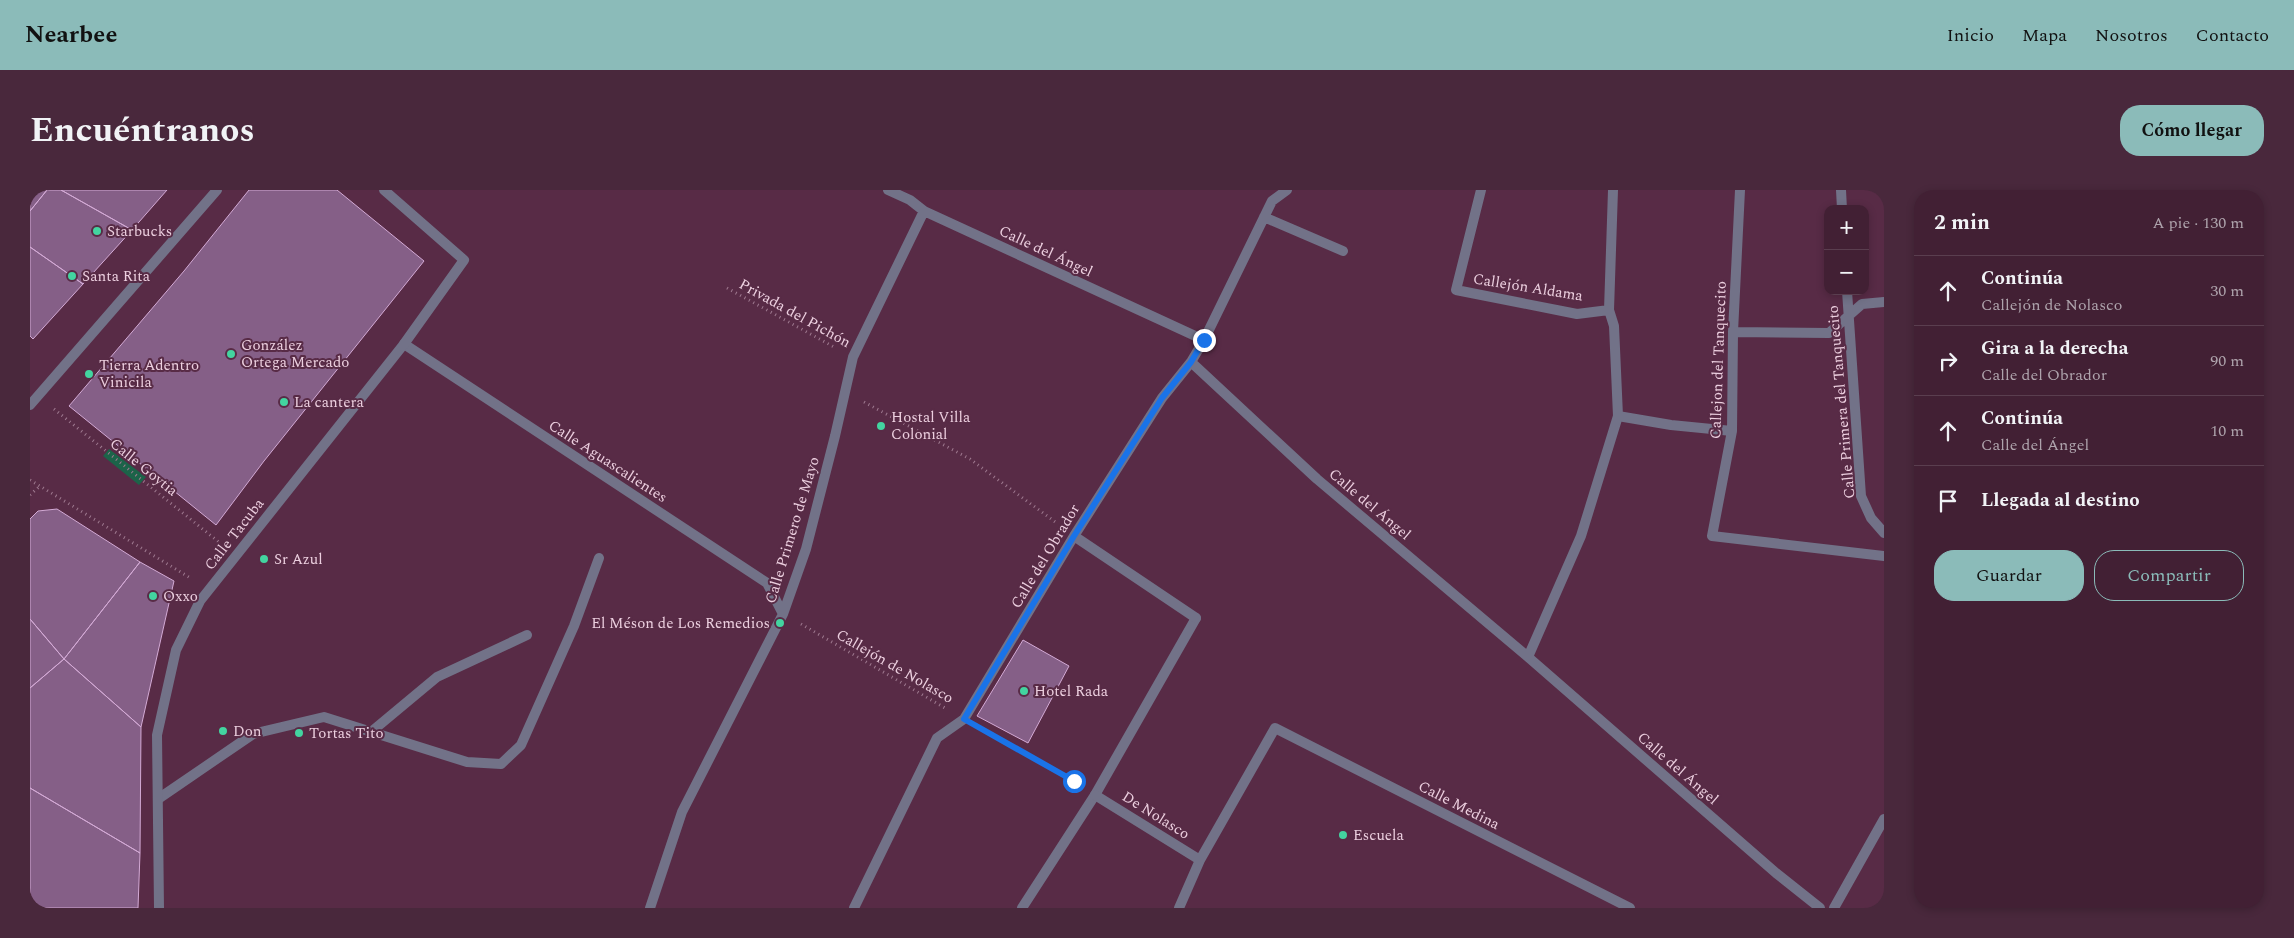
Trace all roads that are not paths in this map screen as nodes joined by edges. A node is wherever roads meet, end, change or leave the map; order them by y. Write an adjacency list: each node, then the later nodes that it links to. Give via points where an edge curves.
1 (217, 190): 21 (street)
2 (384, 190): 19 (street, Calle Tacuba, via 464,260)
3 (888, 190): 10 (street, Calle del Ángel)
4 (1287, 190): 11 (street, via 1272,201)
5 (1481, 190): 15 (street, Callejón Aldama, via 1456,290 1577,314)
6 (1613, 190): 15 (street)
7 (1740, 190): 17 (street, Callejon del Tanquecito)
8 (1840, 190): 9 (street)
9 (1842, 205)
10 (924, 211): 18 (street, Calle del Ángel); 28 (street, Calle Primero de Mayo, via 853,357 806,549)
11 (1264, 217): 12 (street); 18 (street)
12 (1342, 252)
13 (1846, 295): 16 (street, Calle Primera del Tanquecito)
14 (1884, 302): 16 (street, via 1862,304)
15 (1608, 310): 22 (street, via 1614,326)
16 (1848, 318): 17 (street, via 1829,333); 24 (street, Calle Primera del Tanquecito, via 1861,496 1871,518)
17 (1733, 332): 23 (street, Callejon del Tanquecito)
18 (1204, 340): 20 (street)
19 (404, 344): 28 (street, Calle Aguascalientes, via 767,584); 33 (street, Calle Tacuba, via 200,601 176,650 157,736)
20 (1191, 362): 25 (street, Calle del Obrador, via 1162,398); 30 (street, Calle del Ángel, via 1317,479)
21 (30, 405)
22 (1618, 416): 23 (street); 30 (street, via 1581,536)
23 (1732, 432): 26 (street, Callejon del Tanquecito, via 1712,536)
24 (1884, 533)
25 (1074, 536): 32 (street, via 1196,618); 38 (street, Calle del Obrador, via 964,719 937,738)
26 (1884, 556)
27 (599, 558): 31 (street, via 574,626 521,745 501,764 467,762)
28 (784, 614): 37 (street, Calle Primero de Mayo, via 682,812)
29 (526, 635): 31 (street, via 437,677)
30 (1528, 657): 42 (street, Calle del Ángel)
31 (371, 732): 33 (street, via 324,717 253,734)
32 (1095, 795): 35 (street, De Nolasco); 39 (street)
33 (158, 799): 36 (street, Calle Tacuba)
34 (1884, 819): 43 (street)
35 (1200, 860): 40 (street); 41 (street, Calle Medina, via 1275,728)
36 (159, 908)
37 (650, 908)
38 (854, 908)
39 (1022, 908)
40 (1179, 908)
41 (1630, 908)
42 (1820, 908)
43 (1834, 908)

